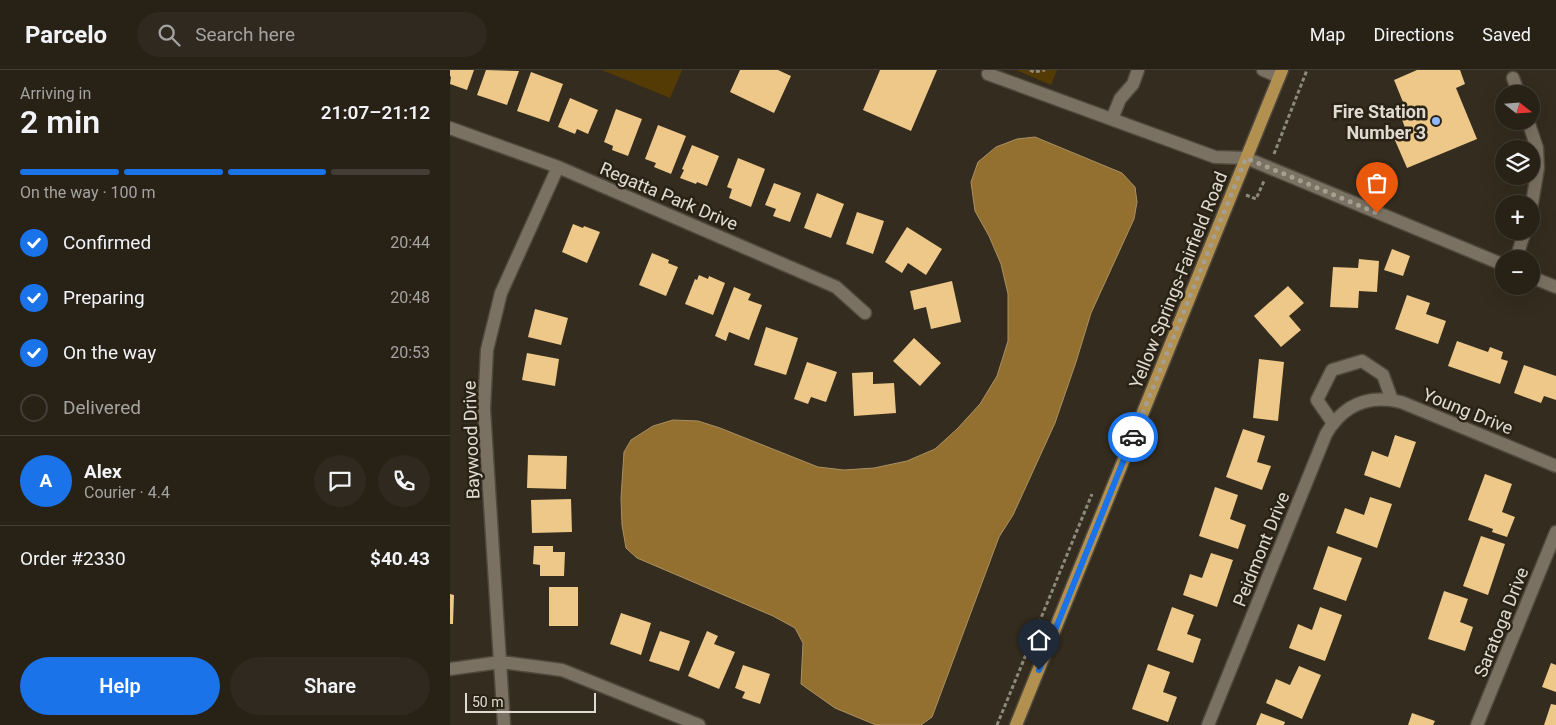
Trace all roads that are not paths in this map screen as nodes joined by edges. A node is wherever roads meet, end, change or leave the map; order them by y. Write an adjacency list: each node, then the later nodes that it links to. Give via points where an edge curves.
1 (1138, 70): 7 (street)
2 (1263, 70): 3 (street)
3 (1280, 73): 10 (main road, Yellow Springs-Fairfield Road)
4 (988, 74): 7 (street)
5 (1513, 78): 6 (street)
6 (1516, 85)
7 (1112, 119): 10 (street, via 1215,157)
8 (450, 128): 11 (street, Regatta Park Drive)
9 (1531, 130): 12 (street, via 1537,148 1538,168)
10 (1246, 158): 13 (street); 26 (main road, Yellow Springs-Fairfield Road)
11 (558, 167): 16 (street, Regatta Park Drive, via 836,287); 22 (street, Baywood Drive, via 501,293 487,350 484,409)
12 (1533, 195)
13 (1495, 261)
14 (1540, 281): 15 (street)
15 (1556, 287)
16 (865, 313)
17 (1392, 400): 18 (street, Young Drive); 19 (street, via 1383,375 1362,361 1332,370 1317,400); 20 (street, Young Drive)
18 (1364, 401): 19 (street, Peidmont Drive)
19 (1332, 423): 27 (street, Peidmont Drive)
20 (1556, 466)
21 (1556, 532): 28 (street, Saratoga Drive)
22 (500, 662): 23 (street); 24 (street, Baywood Drive); 25 (street, via 562,670)
23 (450, 669)
24 (504, 725)
25 (699, 725)
26 (1016, 725)
27 (1208, 725)
28 (1478, 725)

